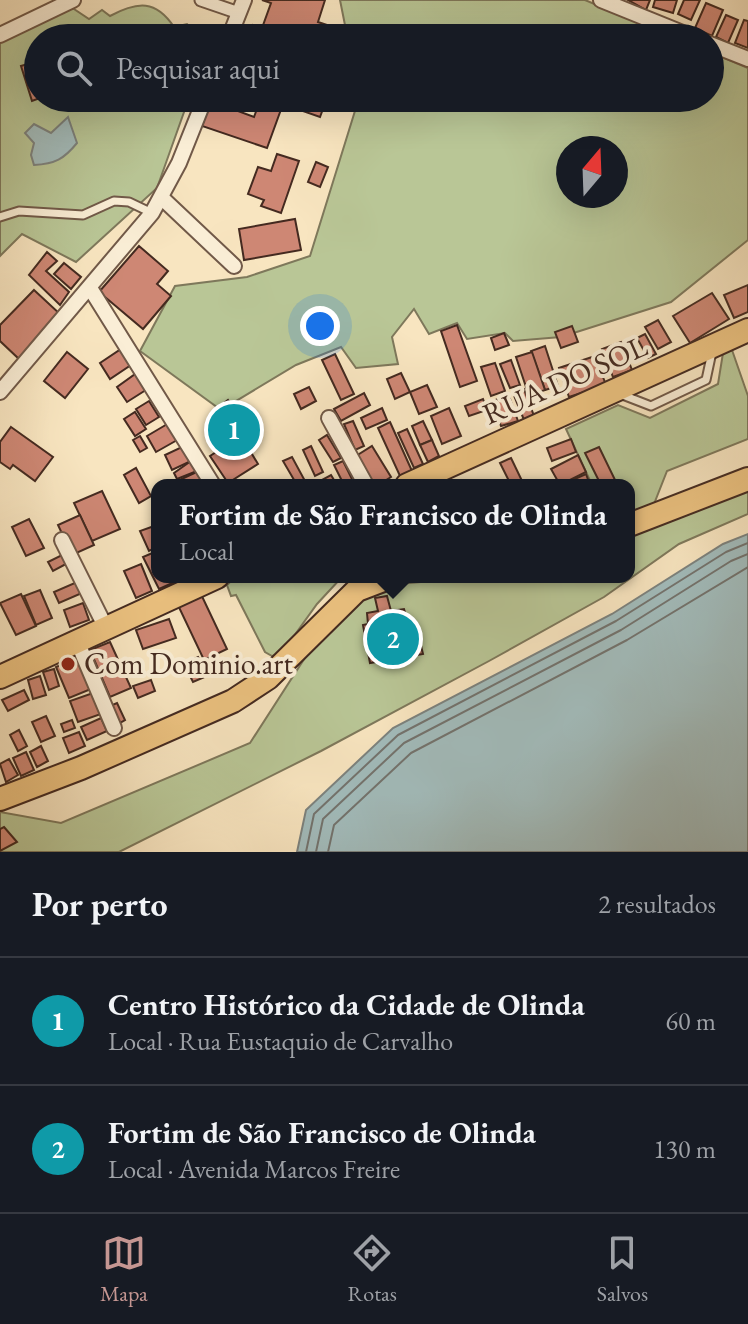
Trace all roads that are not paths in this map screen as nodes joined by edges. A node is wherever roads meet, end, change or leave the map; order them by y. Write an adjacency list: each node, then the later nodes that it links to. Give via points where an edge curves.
1 (73, 0): 6 (street)
2 (201, 0): 4 (street)
3 (601, 0): 5 (street)
4 (241, 7)
5 (660, 24)
6 (1, 33)
7 (724, 50): 8 (street)
8 (748, 59)
9 (199, 112): 10 (street)
10 (162, 198): 11 (street); 13 (street)
11 (152, 213): 12 (lane, via 114,201 83,215 19,211); 14 (street)
12 (0, 217)
13 (234, 266)
14 (90, 288): 16 (street); 18 (street)
15 (748, 330): 20 (main road, RUA DO SOL)
16 (0, 392)
17 (329, 418): 19 (street)
18 (209, 479)
19 (363, 479)
20 (420, 479)
21 (748, 479): 22 (main road)
22 (635, 523)
23 (62, 540): 26 (street)
24 (213, 583): 26 (main road)
25 (375, 583): 30 (main road, via 357,590 268,678 233,701)
26 (106, 628): 27 (main road)
27 (77, 641): 28 (main road); 29 (street)
28 (0, 677)
29 (114, 728)
30 (0, 799)

